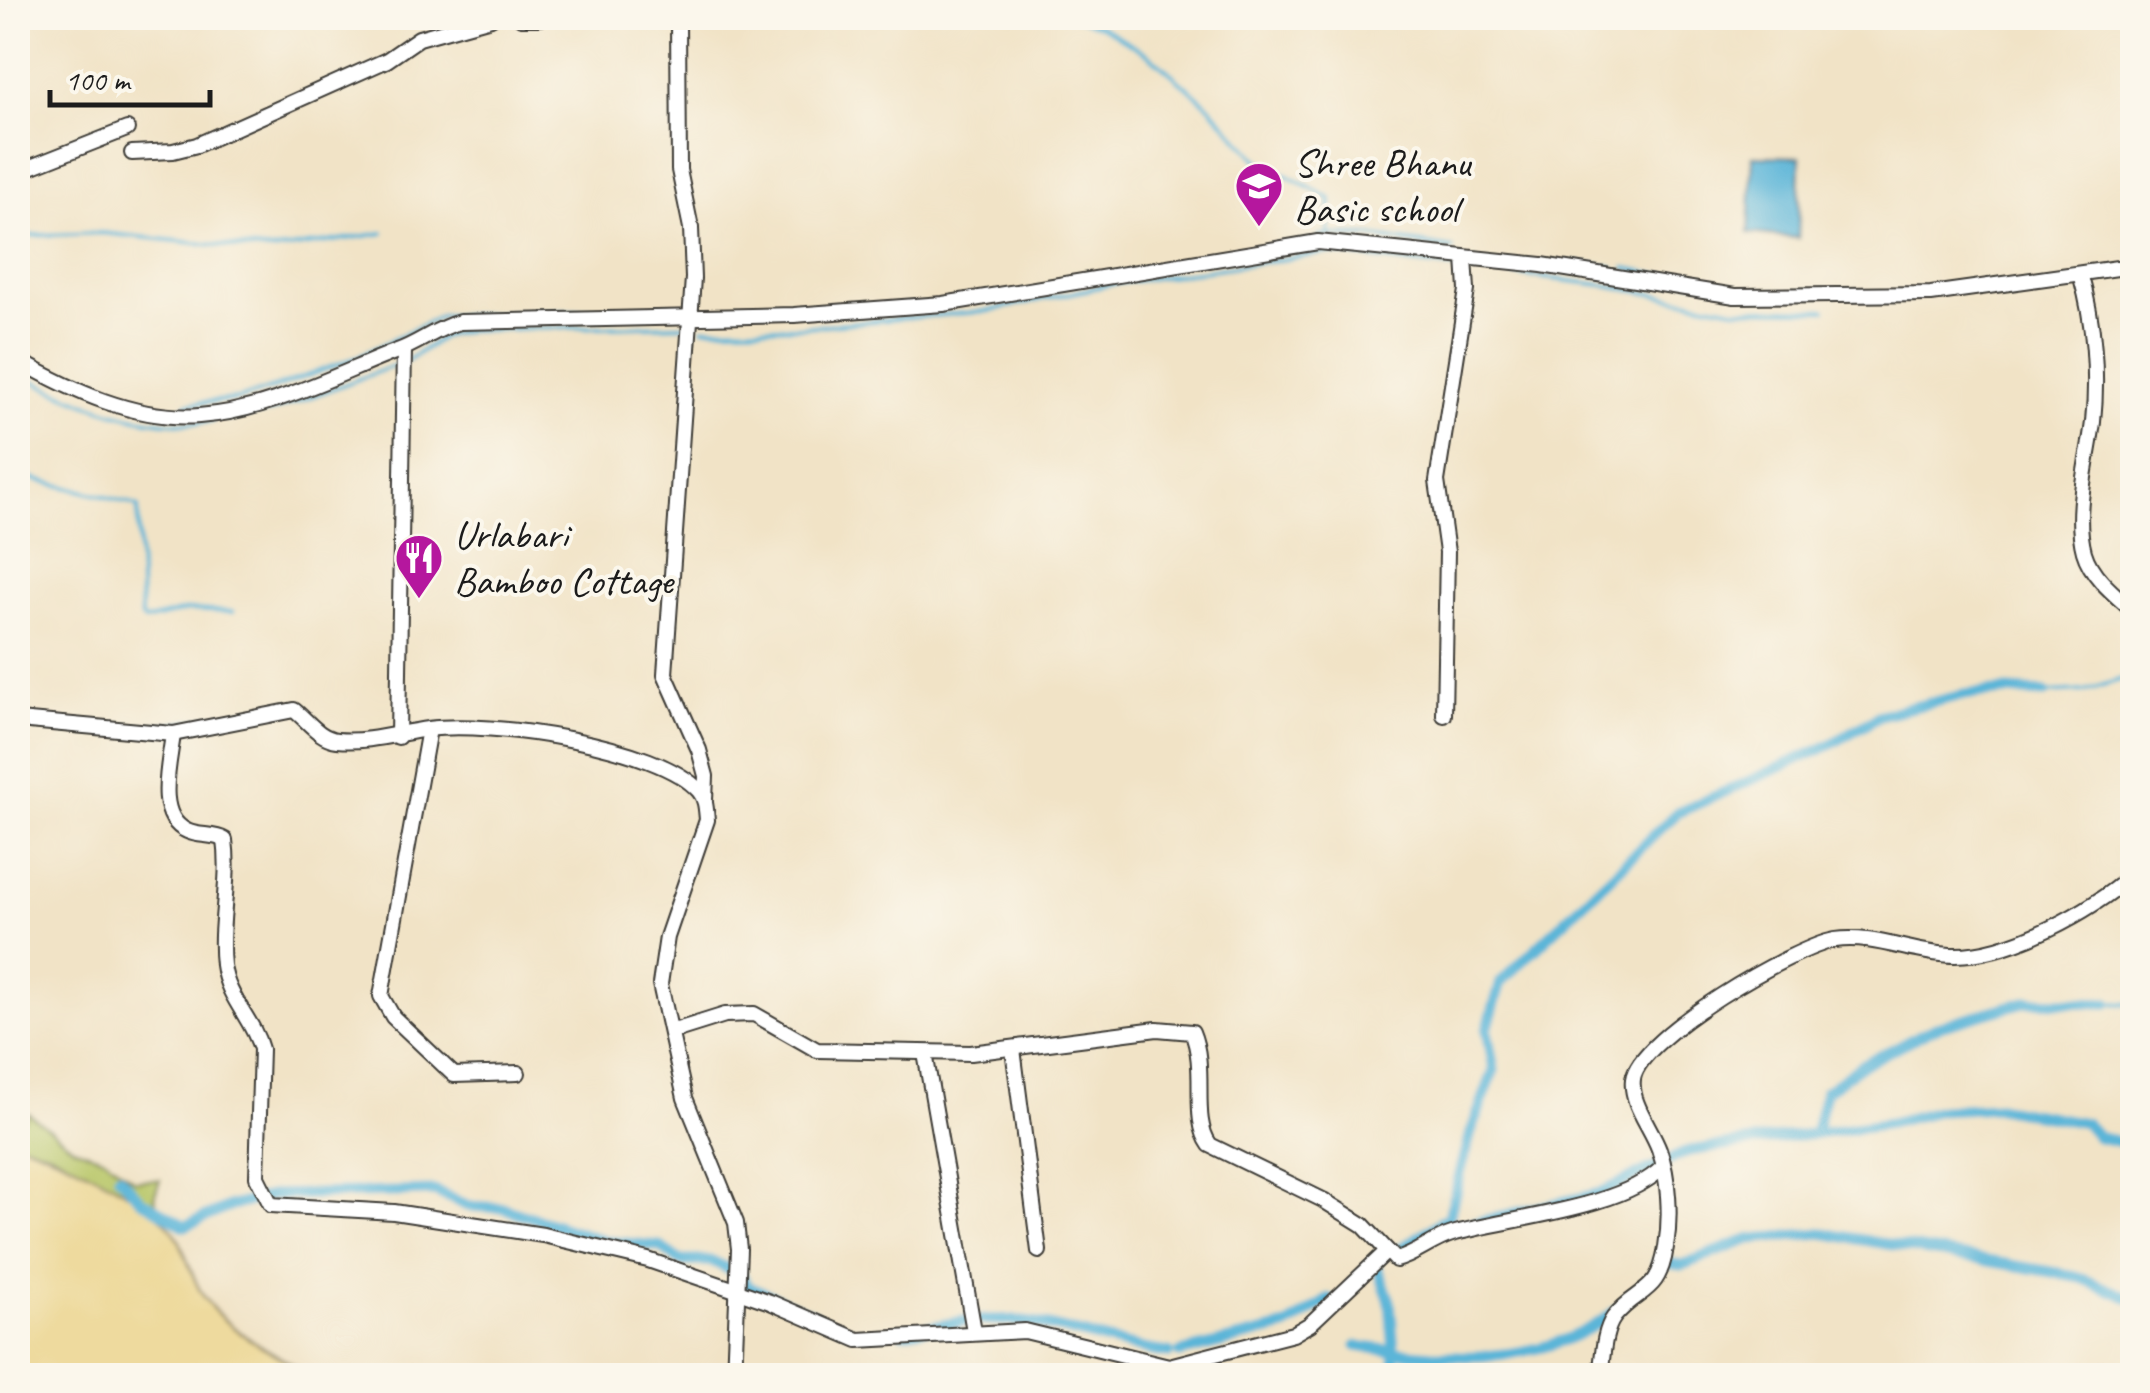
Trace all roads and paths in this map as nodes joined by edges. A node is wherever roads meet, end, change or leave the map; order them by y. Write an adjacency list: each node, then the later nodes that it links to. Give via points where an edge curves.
1 (491, 18): 6 (street, via 419,38 387,60 197,145)
2 (521, 18): 3 (street)
3 (540, 18)
4 (678, 18): 11 (street, via 680,170 693,260)
5 (127, 129): 7 (street)
6 (132, 153)
7 (18, 172)
8 (1466, 258): 10 (street, via 1782,298 1931,294); 11 (street, via 1318,242 943,304); 15 (street, via 1467,290 1437,481 1447,552)
9 (2132, 266): 10 (street)
10 (2081, 277): 14 (street, via 2092,315 2094,370 2080,516 2084,552 2102,582)
11 (690, 318): 12 (street, via 460,322 440,326); 20 (street, via 664,674 699,750)
12 (404, 349): 13 (street, via 271,398 200,416 73,392); 19 (street)
13 (18, 360)
14 (2132, 610)
15 (1444, 715)
16 (18, 720): 18 (street)
17 (429, 729): 19 (street); 20 (street, via 504,728 565,738 672,772); 25 (street, via 381,996 393,1018 454,1075)
18 (173, 734): 19 (street, via 294,710 328,738); 29 (street, via 167,800 172,818 190,833 225,840 222,962 234,1002 261,1049 257,1178 274,1206 465,1220 648,1260)
19 (398, 737)
20 (705, 800): 22 (street, via 704,833 666,937 662,1003)
21 (2132, 875): 26 (street, via 2049,931 1958,955 1870,940 1813,945 1710,1004 1637,1066 1634,1098)
22 (670, 1026): 24 (street, via 674,1031 725,1015 754,1014 817,1050); 29 (street, via 685,1098 736,1223)
23 (1013, 1049): 24 (street); 27 (street); 28 (street, via 1157,1029 1192,1032 1201,1054 1202,1134 1210,1145 1323,1200 1363,1225)
24 (925, 1053): 30 (street)
25 (518, 1074)
26 (1661, 1176): 28 (street, via 1588,1202 1446,1236 1400,1260); 32 (street, via 1667,1246 1655,1284 1613,1318)
27 (1038, 1252)
28 (1386, 1253): 30 (street, via 1310,1324 1285,1338 1169,1366 1025,1331)
29 (738, 1290): 30 (street, via 858,1340); 31 (street)
30 (974, 1331)
31 (734, 1376)
32 (1600, 1376)

